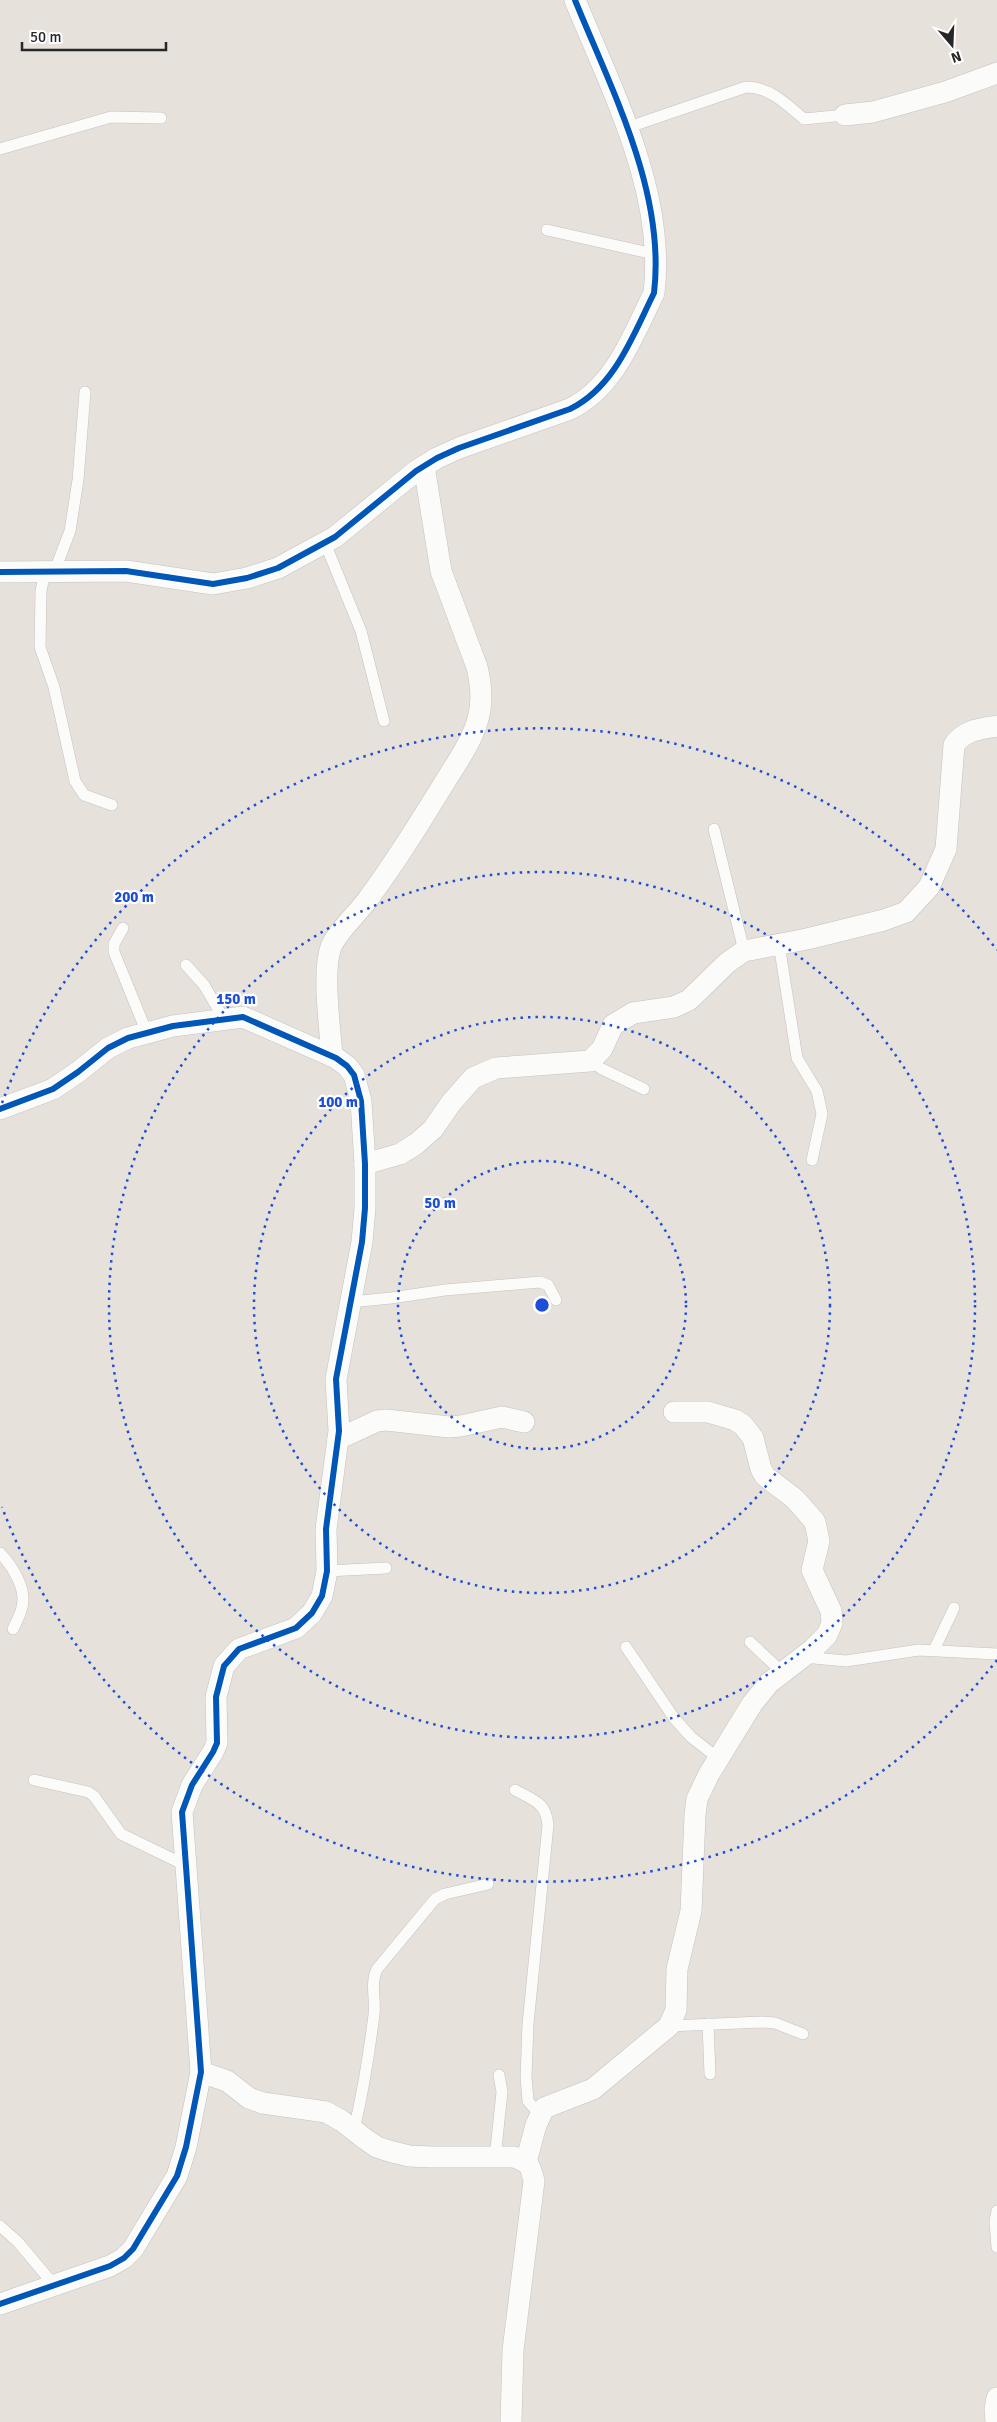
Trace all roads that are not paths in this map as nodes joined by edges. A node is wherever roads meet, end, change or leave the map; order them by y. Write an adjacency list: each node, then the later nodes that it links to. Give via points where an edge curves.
1 (575, 0): 5 (street)
2 (997, 73): 3 (street, via 927,97 873,112)
3 (846, 115): 5 (lane, via 804,119 767,90 746,87)
4 (161, 118): 6 (lane, via 111,117)
5 (626, 128): 8 (street, via 644,180 653,225)
6 (0, 149)
7 (547, 230): 8 (lane)
8 (654, 254): 10 (street, via 654,293 611,375 586,401 459,448)
9 (85, 392): 12 (lane, via 77,489 70,530)
10 (424, 466): 11 (street); 24 (street, via 440,571 477,666 481,703 476,726 459,759 402,850 332,945 328,955)
11 (326, 543): 12 (street, via 278,568 248,578 213,584 126,571); 14 (lane, via 364,639)
12 (50, 570): 13 (street); 16 (lane, via 39,635 40,647 54,687 75,781 84,795)
13 (0, 572)
14 (384, 721)
15 (997, 726): 19 (street, via 960,736 954,745 946,850 938,871 918,901 906,912 884,920)
16 (112, 806)
17 (714, 829): 20 (lane)
18 (123, 928): 23 (lane, via 114,944 114,952)
19 (779, 944): 20 (street); 28 (lane, via 797,1058 822,1106)
20 (744, 951): 25 (street, via 689,1000 674,1007 633,1013 618,1021 602,1049)
21 (186, 965): 22 (lane, via 204,985)
22 (224, 1019): 23 (street); 24 (street, via 243,1017 253,1020)
23 (148, 1033): 27 (street, via 108,1048 53,1089)
24 (332, 1056): 29 (street, via 347,1066 354,1076 361,1101)
25 (590, 1061): 26 (lane); 29 (street, via 496,1068 485,1072 465,1085 433,1129 416,1144 400,1154)
26 (644, 1089)
27 (0, 1109)
28 (812, 1160)
29 (365, 1164): 31 (street, via 362,1242)
30 (556, 1300): 31 (lane, via 548,1285 540,1282)
31 (351, 1302): 34 (street, via 336,1379)
32 (674, 1412): 44 (street, via 708,1412 743,1425 753,1438 765,1476 795,1499 815,1522 819,1541 812,1570 831,1611 832,1623 826,1635)
33 (524, 1422): 34 (street, via 502,1417 449,1427 386,1420)
34 (338, 1439): 37 (street, via 326,1529)
35 (0, 1553): 39 (lane, via 14,1572 22,1596 22,1608)
36 (386, 1568): 37 (lane)
37 (328, 1571): 49 (street, via 322,1596 312,1613 296,1628 239,1650 224,1666 216,1697 217,1743 192,1785 182,1812)
38 (954, 1608): 42 (lane)
39 (13, 1629)
40 (750, 1642): 45 (lane)
41 (626, 1646): 46 (lane, via 674,1718 691,1738)
42 (934, 1650): 43 (lane); 44 (lane, via 846,1661)
43 (997, 1654)
44 (802, 1657): 45 (street)
45 (782, 1672): 46 (street, via 769,1682 752,1704)
46 (719, 1759): 52 (street, via 695,1807 691,1911 677,1969 676,2010)
47 (34, 1780): 49 (lane, via 88,1792 100,1803 121,1834)
48 (515, 1790): 57 (lane, via 542,1805 548,1825 528,2024 526,2077 528,2101)
49 (185, 1865): 54 (street)
50 (488, 1884): 58 (lane, via 435,1899 377,1969 373,1977 374,2012 363,2090)
51 (708, 2024): 52 (lane); 53 (lane, via 775,2023); 55 (lane)
52 (669, 2026): 57 (street, via 593,2089 544,2108)
53 (803, 2034)
54 (201, 2072): 58 (street, via 228,2081 249,2098 263,2104 326,2112); 64 (street, via 177,2176 133,2249 110,2266)
55 (710, 2074)
56 (499, 2075): 59 (lane, via 502,2092)
57 (540, 2115): 60 (street)
58 (354, 2130): 59 (street, via 378,2147 409,2156)
59 (495, 2158): 60 (street)
60 (526, 2162): 67 (street, via 534,2181 513,2350)
61 (997, 2212): 63 (lane)
62 (0, 2226): 64 (lane)
63 (997, 2247)
64 (54, 2285): 65 (street)
65 (0, 2304)
66 (997, 2398): 68 (street)
67 (511, 2422)
68 (996, 2422)

